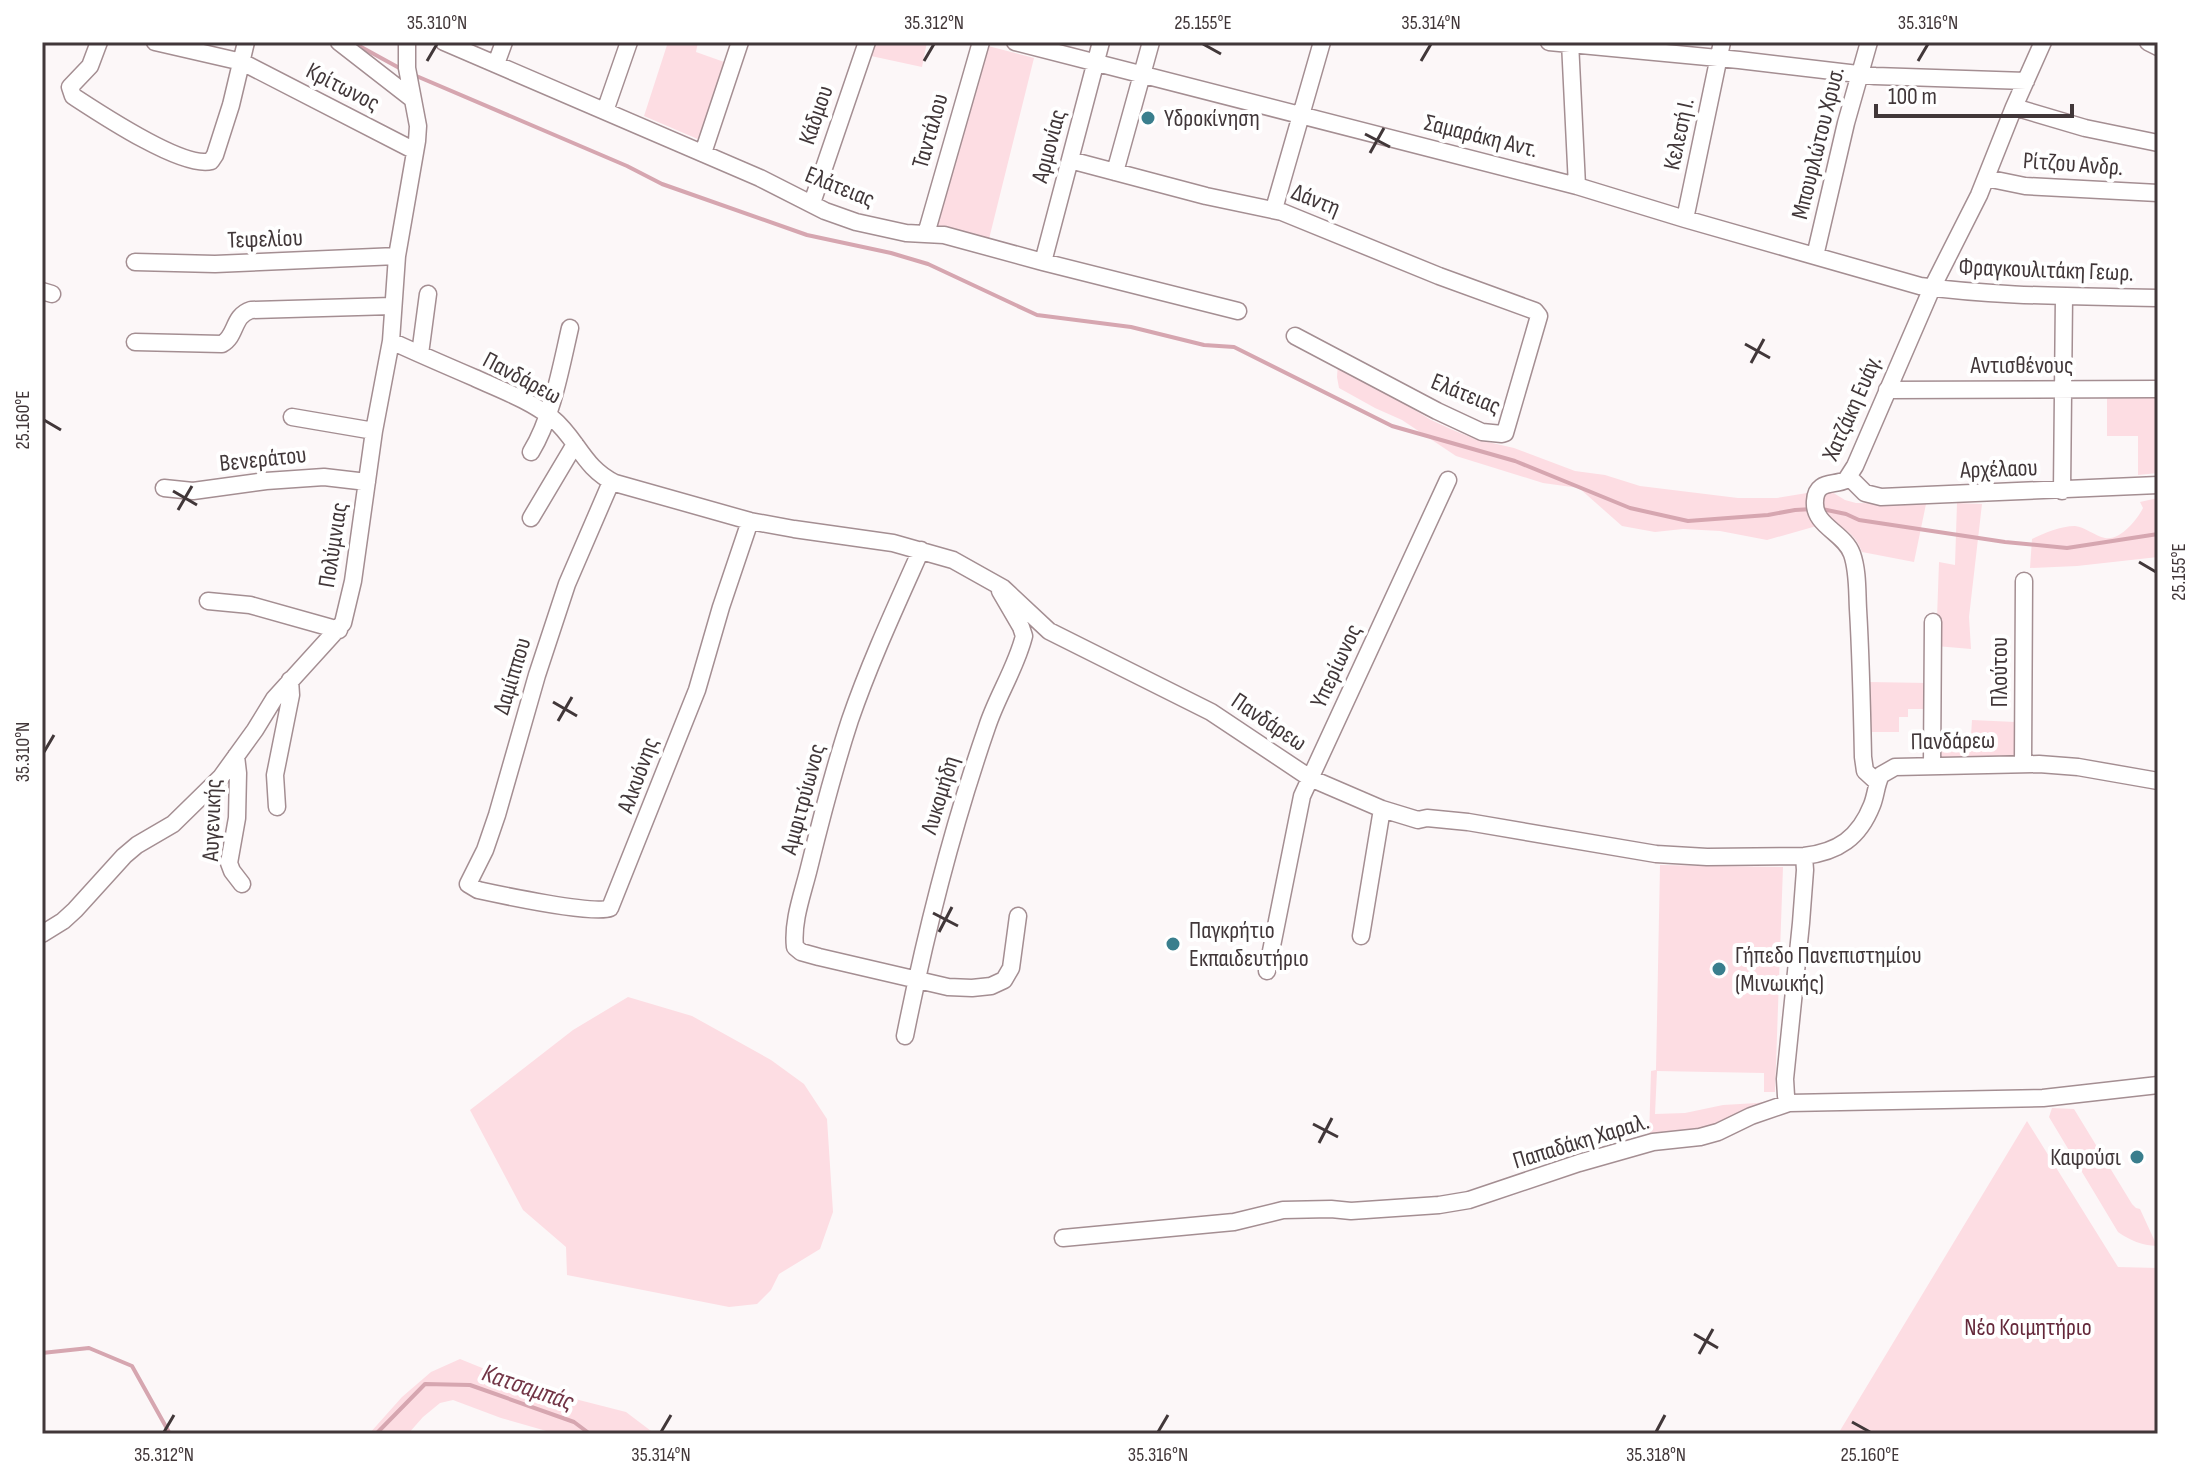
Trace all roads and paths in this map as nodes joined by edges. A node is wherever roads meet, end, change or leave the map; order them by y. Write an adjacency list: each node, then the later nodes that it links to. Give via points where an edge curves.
1 (99, 42): 23 (street, via 90,66 70,87 73,96 134,134 201,162 215,155)
2 (155, 42): 23 (street, Κρίτωνος)
3 (246, 42): 23 (street)
4 (339, 42): 29 (street)
5 (407, 42): 29 (street, Πολύμνιας)
6 (444, 42): 25 (street, Ελάτειας)
7 (504, 42): 25 (street)
8 (629, 42): 31 (street)
9 (740, 42): 35 (street)
10 (867, 42): 41 (street, Κάδμου)
11 (981, 42): 44 (street, Ταντάλου)
12 (1015, 42): 24 (street, Σαμαράκη Αντ.)
13 (1101, 42): 24 (street, Αρμονίας)
14 (1151, 42): 27 (street)
15 (1322, 42): 32 (street)
16 (1549, 42): 20 (street)
17 (1869, 42): 26 (street, Μπουρλώτου Χρυσ.)
18 (2043, 42): 28 (street, Χατζάκη Ευάγ.)
19 (2148, 42): 21 (street)
20 (1570, 43): 22 (street); 39 (street)
21 (2158, 47)
22 (1721, 50): 26 (street); 43 (street, Κελεσή Ι.)
23 (242, 62): 34 (street, Κρίτωνος)
24 (1095, 62): 27 (street, Σαμαράκη Αντ.); 36 (street, Αρμονίας)
25 (496, 64): 31 (street, Ελάτειας)
26 (1858, 74): 28 (street); 46 (street, Μπουρλώτου Χρυσ.)
27 (1142, 75): 32 (street, Σαμαράκη Αντ.); 37 (street)
28 (2026, 81): 30 (street, Χατζάκη Ευάγ.)
29 (411, 98): 34 (street, Πολύμνιας, via 418,126)
30 (2014, 107): 33 (street); 38 (street, Χατζάκη Ευάγ.)
31 (605, 111): 35 (street, Ελάτειας)
32 (1301, 115): 39 (street, Σαμαράκη Αντ.); 42 (street)
33 (2158, 143)
34 (415, 151): 45 (street, Πολύμνιας)
35 (703, 153): 41 (street, Ελάτειας)
36 (1070, 160): 37 (street, Δάντη); 48 (street, Αρμονίας)
37 (1115, 172): 42 (street, Δάντη)
38 (1986, 178): 40 (street, Ρίτζου Ανδρ., via 2025,186); 49 (street, Χατζάκη Ευάγ.)
39 (1577, 186): 43 (street, Σαμαράκη Αντ.)
40 (2158, 193)
41 (812, 203): 44 (street, Ελάτειας, via 865,225)
42 (1274, 209): 55 (street, Δάντη)
43 (1685, 219): 46 (street, Σαμαράκη Αντ.)
44 (926, 234): 48 (street, Ελάτειας)
45 (397, 256): 47 (street, Τεφελίου, via 226,264); 53 (street, Πολύμνιας)
46 (1815, 256): 49 (street, Σαμαράκη Αντ.)
47 (135, 262)
48 (1043, 262): 54 (street, Ελάτειας)
49 (1932, 288): 51 (street, Φραγκουλιτάκη Γεωρ.); 63 (street, Χατζάκη Ευάγ.)
50 (428, 294): 60 (street)
51 (2064, 296): 52 (street, Φραγκουλιτάκη Γεωρ.); 61 (street)
52 (2158, 298)
53 (392, 306): 58 (street, Πολύμνιας); 59 (street, via 251,310 239,316 222,344)
54 (1238, 311)
55 (1535, 311): 57 (street, Ελάτειας, via 1539,316 1502,434 1482,432 1437,411)
56 (570, 328): 64 (street)
57 (1295, 336)
58 (391, 341): 60 (street, Πανδάρεω); 66 (street, Πολύμνιας)
59 (135, 342)
60 (420, 354): 64 (street, Πανδάρεω)
61 (2062, 389): 62 (street, Αντισθένους); 63 (street, Αντισθένους); 75 (street)
62 (2158, 389)
63 (1887, 390): 69 (street, Χατζάκη Ευάγ.)
64 (547, 414): 67 (street, Πανδάρεω); 68 (street)
65 (292, 417): 66 (street)
66 (374, 431): 71 (street, Πολύμνιας)
67 (575, 444): 72 (street, Πανδάρεω, via 588,464); 76 (street)
68 (531, 452)
69 (1849, 477): 75 (street, Αρχέλαου, via 1865,493 1881,497); 90 (street, Χατζάκη Ευάγ., via 1821,486 1815,506 1820,519 1846,542 1856,569 1863,757 1865,771)
70 (1448, 480): 88 (street, Υπερίωνος)
71 (367, 482): 74 (street, Βενεράτου, via 324,477 193,491); 83 (street, Πολύμνιας, via 348,607)
72 (611, 482): 77 (street, Πανδάρεω); 95 (street, Δαμίππου, via 567,584)
73 (2158, 485): 75 (street, Αρχέλαου)
74 (164, 488)
75 (2062, 491)
76 (531, 518)
77 (750, 521): 78 (street, Πανδάρεω); 95 (street, Αλκυόνης, via 697,690 610,908 582,908)
78 (921, 550): 79 (street, Πανδάρεω); 100 (street, Αμφιτρύωνος, via 850,719 794,942 801,952)
79 (993, 581): 88 (street, Πανδάρεω, via 1049,631 1211,712); 100 (street, Λυκομήδη, via 1024,636 966,790)
80 (2024, 581): 86 (street, Πλούτου)
81 (208, 601): 83 (street, via 250,605)
82 (1933, 622): 87 (street)
83 (339, 630): 84 (street, Πολύμνιας)
84 (290, 680): 85 (street, Πολύμνιας); 91 (street, via 275,775)
85 (236, 756): 94 (street, Αυγενικής, via 237,818 229,863); 97 (street, Πολύμνιας, via 173,824 137,845 75,910)
86 (2023, 763): 87 (street, Πανδάρεω); 89 (street, Πανδάρεω)
87 (1932, 766): 90 (street, Πανδάρεω, via 1895,767)
88 (1310, 778): 92 (street, Πανδάρεω); 99 (street, Υπερίωνος, via 1298,812)
89 (2158, 781)
90 (1877, 782): 93 (street, Πανδάρεω, via 1870,810 1848,841)
91 (277, 807)
92 (1382, 809): 93 (street, Πανδάρεω, via 1418,820 1468,822 1656,854); 98 (street)
93 (1804, 856): 103 (street, via 1785,1079)
94 (242, 884)
95 (471, 887)
96 (1018, 916): 100 (street, Αμφιτρύωνος, via 1012,964 1004,980 964,988)
97 (42, 934)
98 (1361, 936)
99 (1267, 971)
100 (917, 978): 101 (street, Λυκομήδη)
101 (905, 1036)
102 (2158, 1085): 103 (street, Παπαδάκη Χαραλ., via 2043,1098)
103 (1789, 1103): 104 (street, Παπαδάκη Χαραλ., via 1718,1132 1653,1142 1469,1200 1351,1211 1283,1210 1234,1222)
104 (1063, 1238)

